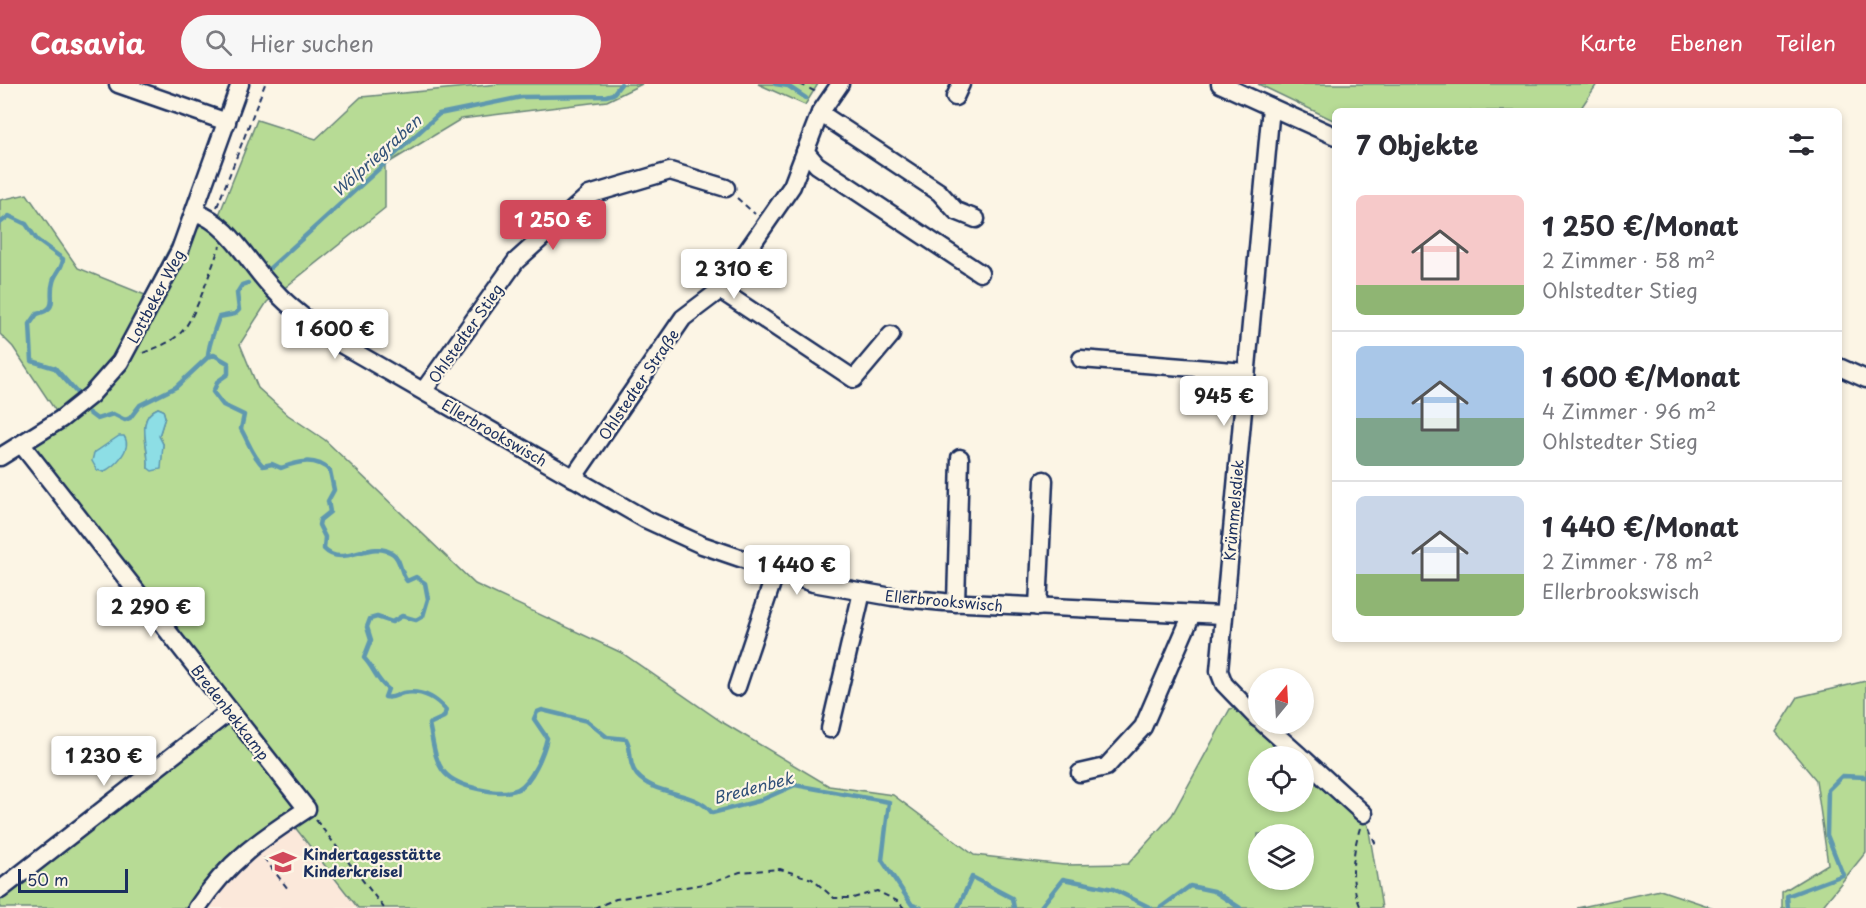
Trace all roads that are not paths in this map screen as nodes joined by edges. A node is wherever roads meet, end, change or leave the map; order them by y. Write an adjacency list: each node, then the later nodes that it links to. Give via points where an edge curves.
1 (118, 84): 7 (street)
2 (240, 84): 7 (street, Lottbeker Weg)
3 (840, 84): 6 (street, Ohlstedter Straße)
4 (1220, 84): 5 (street)
5 (1271, 107): 8 (street); 18 (street, Krümmelsdiek)
6 (820, 113): 9 (street, Ohlstedter Straße); 12 (street, via 939,192 956,211)
7 (227, 122): 11 (street, Lottbeker Weg)
8 (1332, 135)
9 (805, 151): 13 (street, via 817,165); 14 (street, Ohlstedter Straße, via 792,186)
10 (726, 188): 20 (street, Ohlstedter Stieg, via 670,171 589,195 516,261)
11 (203, 215): 20 (street, Ohlstedter Stieg, via 226,233 273,290 304,318 339,343); 21 (street, Lottbeker Weg, via 120,362 91,395)
12 (976, 219)
13 (980, 273)
14 (720, 290): 15 (street, via 854,379); 24 (street, Ohlstedter Straße, via 683,318)
15 (891, 335)
16 (1081, 359): 18 (street)
17 (1842, 368): 19 (street)
18 (1246, 372): 31 (street, Krümmelsdiek)
19 (1866, 380)
20 (424, 390): 24 (street, Ellerbrookswisch)
21 (22, 445): 22 (street, Lottbeker Weg); 34 (street, Bredenbekkamp)
22 (0, 457)
23 (960, 458): 28 (street)
24 (573, 478): 26 (street, Ellerbrookswisch, via 645,519)
25 (1044, 480): 29 (street)
26 (776, 571): 27 (street, Ellerbrookswisch); 32 (street)
27 (862, 592): 28 (street, Ellerbrookswisch); 35 (street)
28 (956, 603): 29 (street, Ellerbrookswisch)
29 (1038, 607): 30 (street, Ellerbrookswisch)
30 (1192, 614): 31 (street, Ellerbrookswisch); 39 (street, via 1143,728 1106,767)
31 (1223, 615): 33 (street, Krümmelsdiek, via 1218,670 1224,684)
32 (737, 687)
33 (1248, 709)
34 (230, 711): 41 (street); 42 (street, Bredenbekkamp, via 307,808 253,844 213,884)
35 (830, 729)
36 (1275, 734): 37 (street)
37 (1289, 746)
38 (1314, 768): 40 (street)
39 (1080, 773)
40 (1364, 814)
41 (0, 890)
42 (197, 908)

